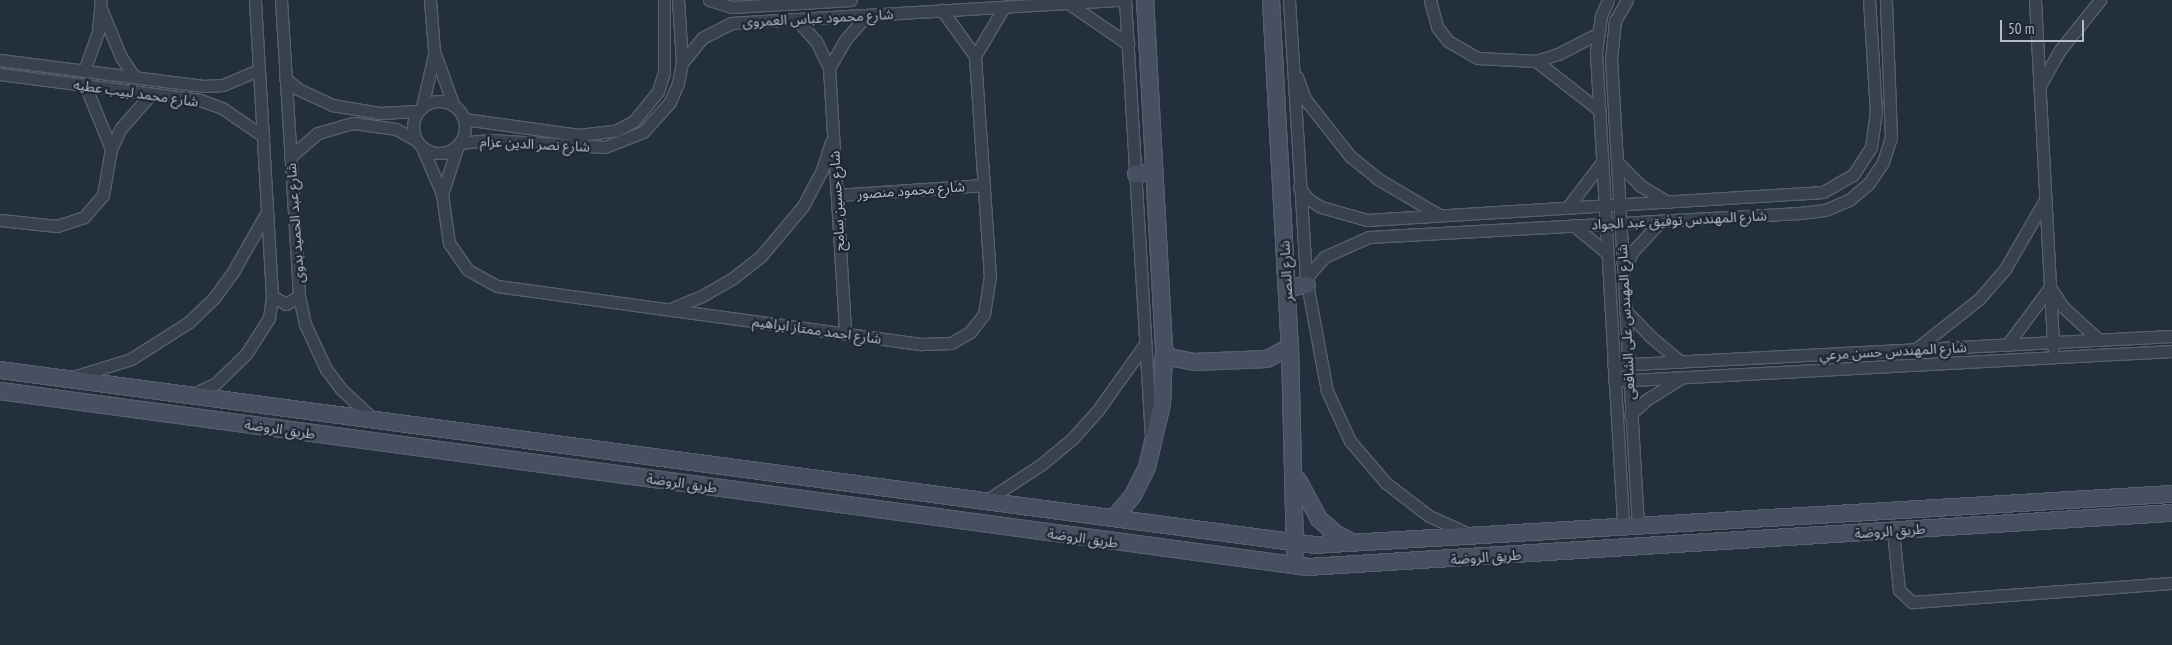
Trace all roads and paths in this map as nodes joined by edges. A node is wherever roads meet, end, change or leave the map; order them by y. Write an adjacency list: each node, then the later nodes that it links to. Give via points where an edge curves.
1 (255, 0): 37 (street, شارع عبد الحميد بدوى)
2 (280, 0): 41 (street, شارع عبد الحميد بدوى)
3 (430, 0): 30 (street)
4 (664, 0): 48 (street, شارع نصر الدين عزام, via 664,73 658,91 634,121 617,130 579,135)
5 (678, 0): 34 (street, شارع نصر الدين عزام)
6 (708, 0): 22 (street, شارع محمود عباس العمروى)
7 (851, 0): 22 (street, شارع محمود عباس العمروى)
8 (1121, 0): 20 (street, شارع محمود عباس العمروى)
9 (1125, 0): 29 (street)
10 (1144, 0): 57 (street)
11 (1271, 0): 79 (street, شارع النصر)
12 (1289, 0): 35 (street)
13 (1430, 0): 33 (street, via 1437,27 1462,52 1478,58)
14 (1608, 0): 28 (street, شارع المهندس على الشافعى)
15 (1626, 0): 56 (street, شارع المهندس على الشافعى, via 1615,21 1611,40)
16 (2035, 0): 43 (street)
17 (2100, 0): 43 (street, via 2060,50)
18 (1868, 2): 64 (street, شارع المهندس توفيق عبد الجواد, via 1875,130 1871,146 1853,174 1839,185 1806,196)
19 (1887, 2): 71 (street, شارع المهندس توفيق عبد الجواد, via 1891,138 1883,162 1869,183 1849,200 1825,210)
20 (1068, 3): 23 (street, شارع محمود عباس العمروى); 29 (street)
21 (102, 6): 38 (street); 40 (street, via 117,50)
22 (732, 7): 27 (street, via 727,14)
23 (1004, 7): 24 (street, شارع محمود عباس العمروى); 31 (street)
24 (942, 10): 25 (street, شارع محمود عباس العمروى); 31 (street)
25 (867, 15): 26 (street, شارع محمود عباس العمروى); 36 (street, via 845,40)
26 (796, 19): 27 (street, شارع محمود عباس العمروى); 36 (street, شارع حسين سامح, via 816,41)
27 (731, 23): 34 (street, شارع محمود عباس العمروى, via 702,38)
28 (1597, 34): 33 (street, via 1558,54); 47 (street, شارع المهندس على الشافعى)
29 (1128, 44): 58 (street)
30 (434, 51): 45 (street); 46 (street)
31 (975, 56): 59 (street, شارع احمد ممتاز ابراهيم)
32 (0, 60): 38 (street, شارع محمد لبيب عطيه)
33 (1536, 61): 47 (street)
34 (682, 63): 52 (street, شارع نصر الدين عزام, via 678,83 666,107 643,132 625,142 585,149 503,141)
35 (1293, 66): 60 (street); 69 (street, via 1305,99 1350,156 1393,189)
36 (829, 68): 50 (street, شارع حسين سامح)
37 (259, 70): 40 (street, شارع محمد لبيب عطيه, via 223,84); 49 (street, شارع عبد الحميد بدوى)
38 (84, 71): 40 (street, شارع محمد لبيب عطيه)
39 (0, 74): 42 (street, شارع محمد لبيب عطيه)
40 (135, 78)
41 (285, 78): 46 (street, via 298,89 332,105 380,113); 54 (street, شارع عبد الحميد بدوى)
42 (85, 85): 44 (street, شارع محمد لبيب عطيه); 53 (street)
43 (2040, 85): 63 (street)
44 (150, 94): 49 (street, شارع محمد لبيب عطيه, via 200,100 222,108); 53 (street, via 126,122)
45 (452, 104): 46 (street, via 439,101); 48 (street)
46 (420, 109): 51 (street, via 413,125)
47 (1599, 110): 55 (street, شارع المهندس على الشافعى)
48 (464, 119): 52 (street, via 465,130)
49 (263, 136): 68 (street, شارع عبد الحميد بدوى)
50 (833, 136): 62 (street, شارع حسين سامح); 82 (street, via 822,170 803,206 779,237 732,278 702,296)
51 (419, 143): 52 (street, via 443,153); 54 (street, via 396,129 353,123 318,132); 61 (street, شارع احمد ممتاز ابراهيم)
52 (459, 144): 61 (street, شارع احمد ممتاز ابراهيم)
53 (111, 149): 70 (street, via 103,195 84,217 57,226)
54 (290, 157): 81 (street, شارع عبد الحميد بدوى)
55 (1602, 162): 65 (street, شارع المهندس على الشافعى); 67 (street)
56 (1617, 162): 64 (street, via 1641,186); 66 (street, شارع المهندس على الشافعى)
57 (1154, 172): 58 (street); 91 (street)
58 (1136, 174): 88 (street)
59 (984, 185): 62 (street, شارع محمود منصور); 84 (street, شارع احمد ممتاز ابراهيم, via 989,300 976,326 965,336 937,346)
60 (1299, 187): 69 (street, شارع المهندس توفيق عبد الجواد, via 1307,198 1321,207 1351,218); 77 (street)
61 (442, 194): 82 (street, شارع احمد ممتاز ابراهيم, via 449,243 468,270 482,280 514,289)
62 (837, 195): 84 (street, شارع حسين سامح)
63 (2046, 199): 78 (street); 92 (street, via 2028,235 1995,281 1949,326)
64 (1670, 203): 66 (street, شارع المهندس توفيق عبد الجواد)
65 (1604, 206): 66 (street, شارع المهندس توفيق عبد الجواد); 67 (street, شارع المهندس توفيق عبد الجواد); 73 (street, شارع المهندس على الشافعى)
66 (1619, 206): 72 (street, شارع المهندس على الشافعى)
67 (1567, 208): 69 (street, شارع المهندس توفيق عبد الجواد)
68 (267, 212): 80 (street, شارع عبد الحميد بدوى); 100 (street, via 234,270 214,298 189,322 161,343 131,359)
69 (1441, 215)
70 (0, 220)
71 (1662, 220): 72 (street, شارع المهندس توفيق عبد الجواد); 76 (street, via 1642,240)
72 (1620, 223): 73 (street, شارع المهندس توفيق عبد الجواد); 76 (street, شارع المهندس على الشافعى)
73 (1605, 224): 74 (street, شارع المهندس توفيق عبد الجواد); 75 (street, شارع المهندس على الشافعى)
74 (1573, 225): 75 (street); 77 (street, شارع المهندس توفيق عبد الجواد, via 1369,237 1324,257)
75 (1607, 253): 97 (street, شارع المهندس على الشافعى)
76 (1623, 269): 83 (street, شارع المهندس على الشافعى)
77 (1307, 282): 79 (street); 123 (street, via 1327,391 1350,441 1399,496 1429,516)
78 (2050, 287): 86 (street, via 2069,313); 87 (street); 89 (street)
79 (1287, 288): 90 (street, شارع النصر)
80 (272, 296): 81 (street, via 286,304); 104 (street, شارع عبد الحميد بدوى, via 269,318 246,354 215,384)
81 (299, 296): 106 (street, شارع عبد الحميد بدوى, via 305,324 326,369 341,389)
82 (668, 310): 84 (street, شارع احمد ممتاز ابراهيم)
83 (1625, 310): 95 (street, via 1651,338); 96 (street, شارع المهندس على الشافعى)
84 (845, 333)
85 (2172, 336): 86 (street, شارع المهندس حسن مرعي)
86 (2099, 340): 87 (street, شارع المهندس حسن مرعي)
87 (2053, 342): 89 (street, شارع المهندس حسن مرعي); 94 (street)
88 (1145, 344): 107 (street); 114 (street, via 1098,410 1072,439 1042,464)
89 (2007, 345): 92 (street, شارع المهندس حسن مرعي)
90 (1290, 347): 91 (street, via 1266,359 1203,362 1181,362 1169,357); 108 (street, شارع النصر)
91 (1164, 349): 107 (street, via 1162,404)
92 (1916, 349): 95 (street, شارع المهندس حسن مرعي)
93 (2172, 351): 94 (street, شارع المهندس حسن مرعي)
94 (2054, 357): 99 (street, شارع المهندس حسن مرعي)
95 (1681, 362): 96 (street, شارع المهندس حسن مرعي)
96 (1628, 364): 97 (street, شارع المهندس حسن مرعي); 102 (street, شارع المهندس على الشافعى)
97 (1613, 365): 101 (street, شارع المهندس على الشافعى)
98 (0, 370): 100 (street, طريق الروضة)
99 (1683, 377): 102 (street, شارع المهندس حسن مرعي); 105 (street, via 1646,400)
100 (66, 378): 104 (street, طريق الروضة)
101 (1614, 380): 102 (street, شارع المهندس حسن مرعي); 119 (street, شارع المهندس على الشافعى)
102 (1629, 380): 105 (street, شارع المهندس على الشافعى)
103 (0, 391): 111 (street, طريق الروضة)
104 (191, 395): 106 (street, طريق الروضة)
105 (1630, 415): 119 (street, شارع المهندس على الشافعى)
106 (375, 421): 109 (street, طريق الروضة)
107 (1152, 453): 118 (street, via 1133,496)
108 (1294, 457): 125 (street, شارع النصر); 126 (street, via 1306,500 1319,519 1336,534)
109 (657, 458): 110 (street, طريق الروضة); 111 (street)
110 (702, 465): 112 (street); 114 (street, طريق الروضة)
111 (656, 480): 112 (street, طريق الروضة)
112 (699, 486): 127 (street, طريق الروضة)
113 (2172, 494): 116 (street, طريق الروضة)
114 (984, 502): 118 (street, طريق الروضة)
115 (2172, 513): 121 (street, طريق الروضة)
116 (1852, 514): 117 (street, طريق الروضة); 122 (street, via 1848,524)
117 (1801, 517): 119 (street, طريق الروضة); 124 (street, via 1808,527)
118 (1114, 518): 120 (street, طريق الروضة)
119 (1630, 527): 123 (street, طريق الروضة)
120 (1182, 528): 125 (street, طريق الروضة); 127 (street)
121 (1893, 531): 122 (street, طريق الروضة); 129 (street, via 1899,590 1912,602)
122 (1853, 533): 124 (street, طريق الروضة)
123 (1478, 537): 126 (street, طريق الروضة)
124 (1804, 537): 128 (street, طريق الروضة, via 1343,566)
125 (1295, 543): 126 (street, طريق الروضة); 128 (street, شارع النصر)
126 (1356, 544)
127 (1179, 551): 128 (street, طريق الروضة)
128 (1294, 566)
129 (2172, 583)

